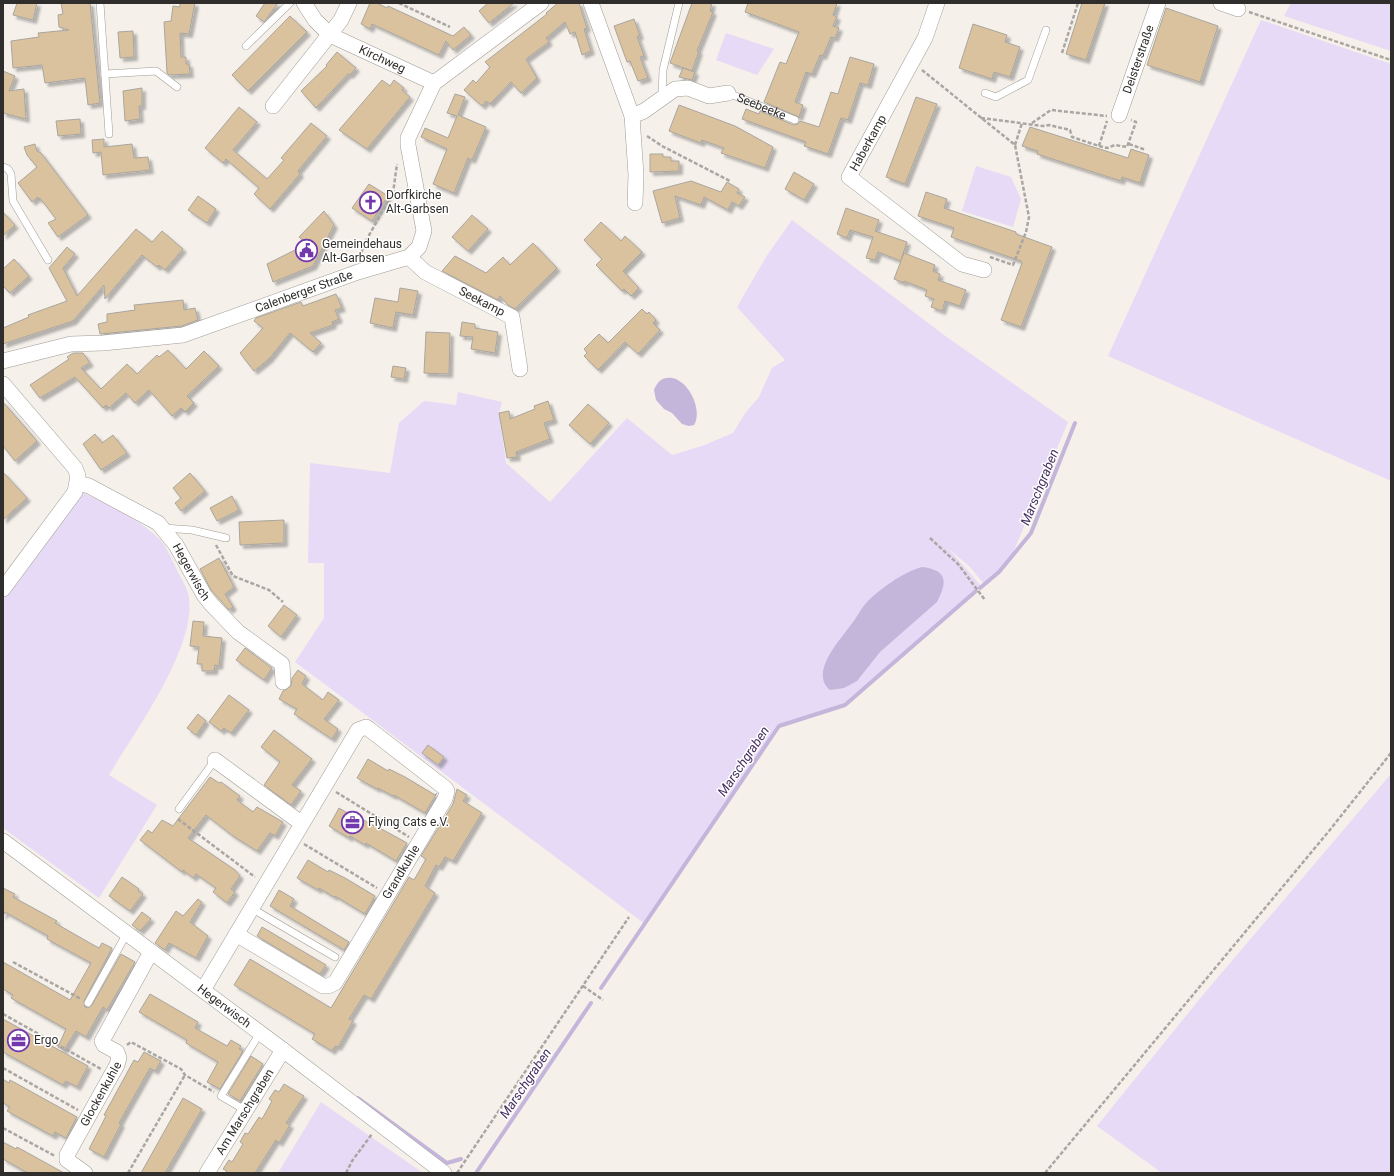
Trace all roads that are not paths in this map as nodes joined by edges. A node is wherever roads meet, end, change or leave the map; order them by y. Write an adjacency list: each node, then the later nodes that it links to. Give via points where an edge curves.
1 (100, 3): 15 (lane)
2 (290, 3): 14 (lane)
3 (304, 3): 13 (street, Kirchweg, via 315,20)
4 (349, 3): 13 (street)
5 (541, 3): 16 (street)
6 (591, 3): 24 (street)
7 (679, 3): 20 (lane, via 663,70)
8 (937, 3): 30 (street, Haberkamp, via 926,38 849,177 962,264)
9 (1158, 3): 22 (street, Deisterstraße)
10 (1221, 3): 11 (street)
11 (1238, 9)
12 (1046, 30): 19 (lane, via 1028,80 996,97)
13 (330, 35): 16 (street, Kirchweg); 21 (street)
14 (246, 46)
15 (105, 74): 17 (lane, via 156,71); 25 (lane)
16 (434, 83): 28 (street, via 408,138 424,231 419,247)
17 (177, 87)
18 (728, 93): 20 (street, Seebeeke, via 709,96 688,88 675,89); 23 (lane, Seebeeke)
19 (985, 93)
20 (662, 99): 24 (street, Seebeeke)
21 (273, 106)
22 (1114, 116)
23 (795, 120)
24 (632, 122): 27 (street)
25 (109, 134)
26 (3, 167): 29 (lane, via 11,174 13,201)
27 (635, 203)
28 (409, 257): 31 (street, Calenberger Straße, via 358,272 183,335 71,344); 32 (street, Seekamp, via 425,272 512,317)
29 (48, 260)
30 (984, 270)
31 (3, 361)
32 (520, 369)
33 (3, 384): 34 (street, via 75,468)
34 (78, 483): 35 (street, Hegerwisch, via 89,486 151,518); 37 (street, via 75,492)
35 (164, 528): 36 (lane, via 183,528); 38 (street, Hegerwisch, via 212,605 238,632 282,664)
36 (226, 538)
37 (3, 589)
38 (283, 682)
39 (215, 760): 40 (lane); 41 (street)
40 (179, 809)
41 (301, 823): 43 (street, Grandkuhle); 45 (street, Grandkuhle, via 358,730 366,727 443,785 447,791 445,799 339,978 332,985 323,986)
42 (3, 841): 44 (street, Hegerwisch)
43 (251, 908): 45 (street, Grandkuhle); 47 (lane)
44 (127, 933): 46 (street, Hegerwisch); 49 (lane)
45 (236, 934): 48 (street, Grandkuhle)
46 (151, 952): 48 (street, Hegerwisch); 53 (street, Glockenkuhle, via 102,1041 104,1045 117,1052 119,1058 67,1160)
47 (335, 957)
48 (203, 990): 50 (street, Hegerwisch)
49 (88, 1003)
50 (260, 1033): 51 (street, Hegerwisch); 52 (lane, via 221,1096)
51 (282, 1050): 52 (street, Am Marschgraben); 55 (street, Hegerwisch)
52 (245, 1110): 54 (street, Am Marschgraben)
53 (85, 1173)
54 (206, 1173)
55 (444, 1173)

